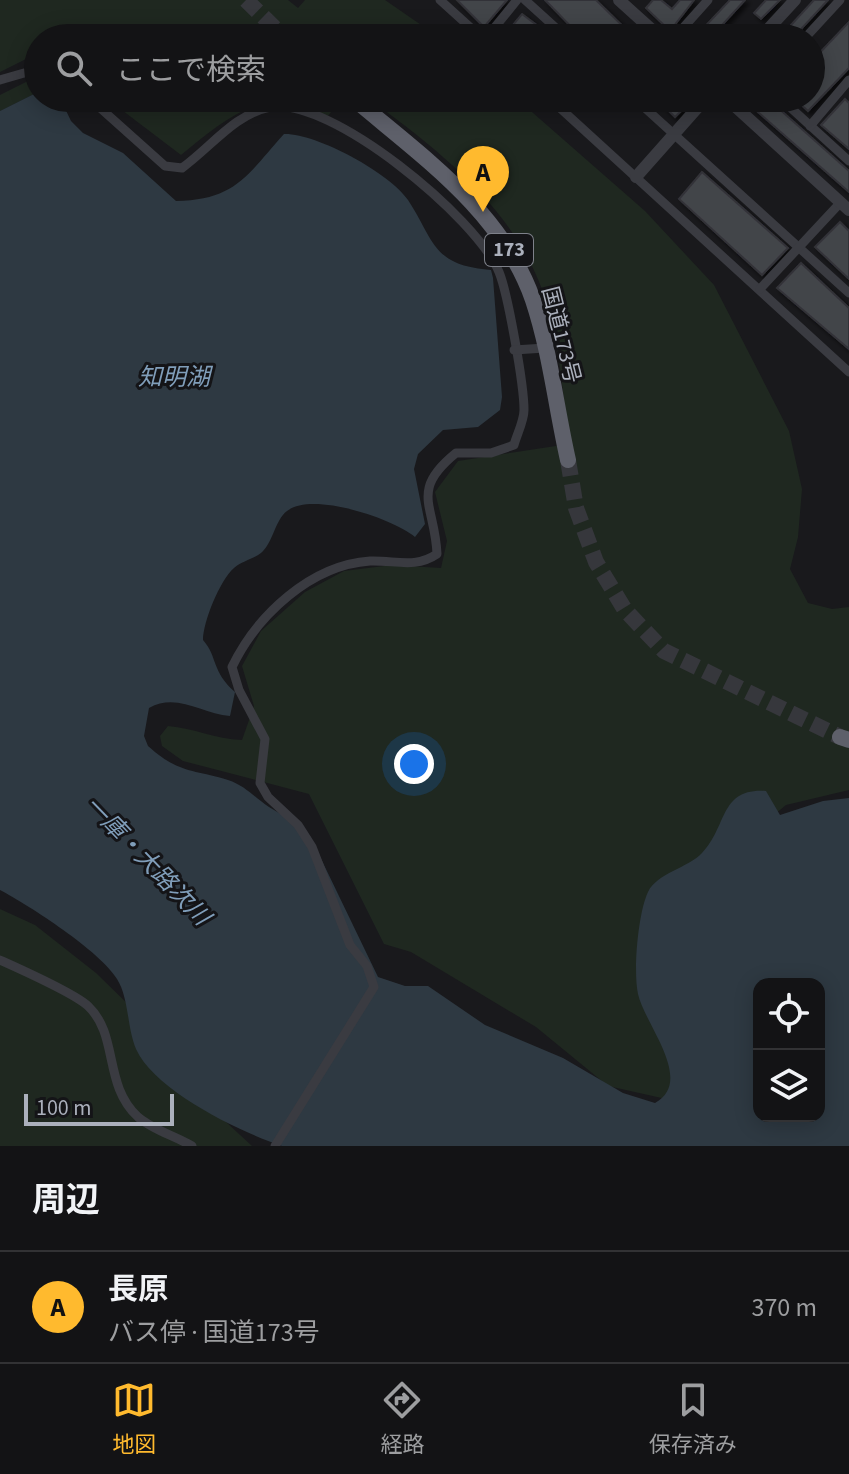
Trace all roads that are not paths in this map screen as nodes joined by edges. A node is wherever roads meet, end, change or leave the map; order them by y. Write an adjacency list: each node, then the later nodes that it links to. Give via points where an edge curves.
1 (440, 0): 8 (street)
2 (517, 0): 9 (street)
3 (525, 0): 10 (street)
4 (708, 0): 12 (street)
5 (795, 0): 13 (street)
6 (840, 0): 14 (street)
7 (625, 2): 11 (street)
8 (468, 24)
9 (496, 24)
10 (552, 24)
11 (647, 24)
12 (687, 24)
13 (773, 24)
14 (818, 24)
15 (24, 73): 16 (street)
16 (0, 80)
17 (847, 86): 18 (street)
18 (825, 110)
19 (105, 112): 20 (street, via 165,166 182,168)
20 (252, 112)
21 (312, 112): 38 (street, via 378,150 446,204 482,242 499,272)
22 (369, 112): 37 (highway, 国道173号 / 173, via 483,212 533,299)
23 (564, 112): 32 (street)
24 (649, 112): 30 (street)
25 (694, 112): 30 (street)
26 (741, 112): 33 (street)
27 (795, 112): 29 (street)
28 (823, 112): 29 (street)
29 (810, 126): 31 (street)
30 (674, 135): 32 (street); 34 (street)
31 (849, 161)
32 (636, 177): 35 (street)
33 (845, 206): 34 (street)
34 (798, 247): 35 (street); 36 (street)
35 (760, 289): 39 (street)
36 (849, 293)
37 (545, 348): 38 (street); 40 (highway, 国道173号 / 173)
38 (514, 350): 43 (street, via 524,411 514,445 491,453 456,453 430,479 425,498 437,554 422,564 373,561 322,572 244,641 232,667 265,739 260,783 312,847 350,945 367,966 374,987)
39 (849, 372)
40 (568, 460)
41 (0, 960): 42 (street, via 88,1006 105,1034 121,1095 138,1117)
42 (192, 1146)
43 (275, 1146)

